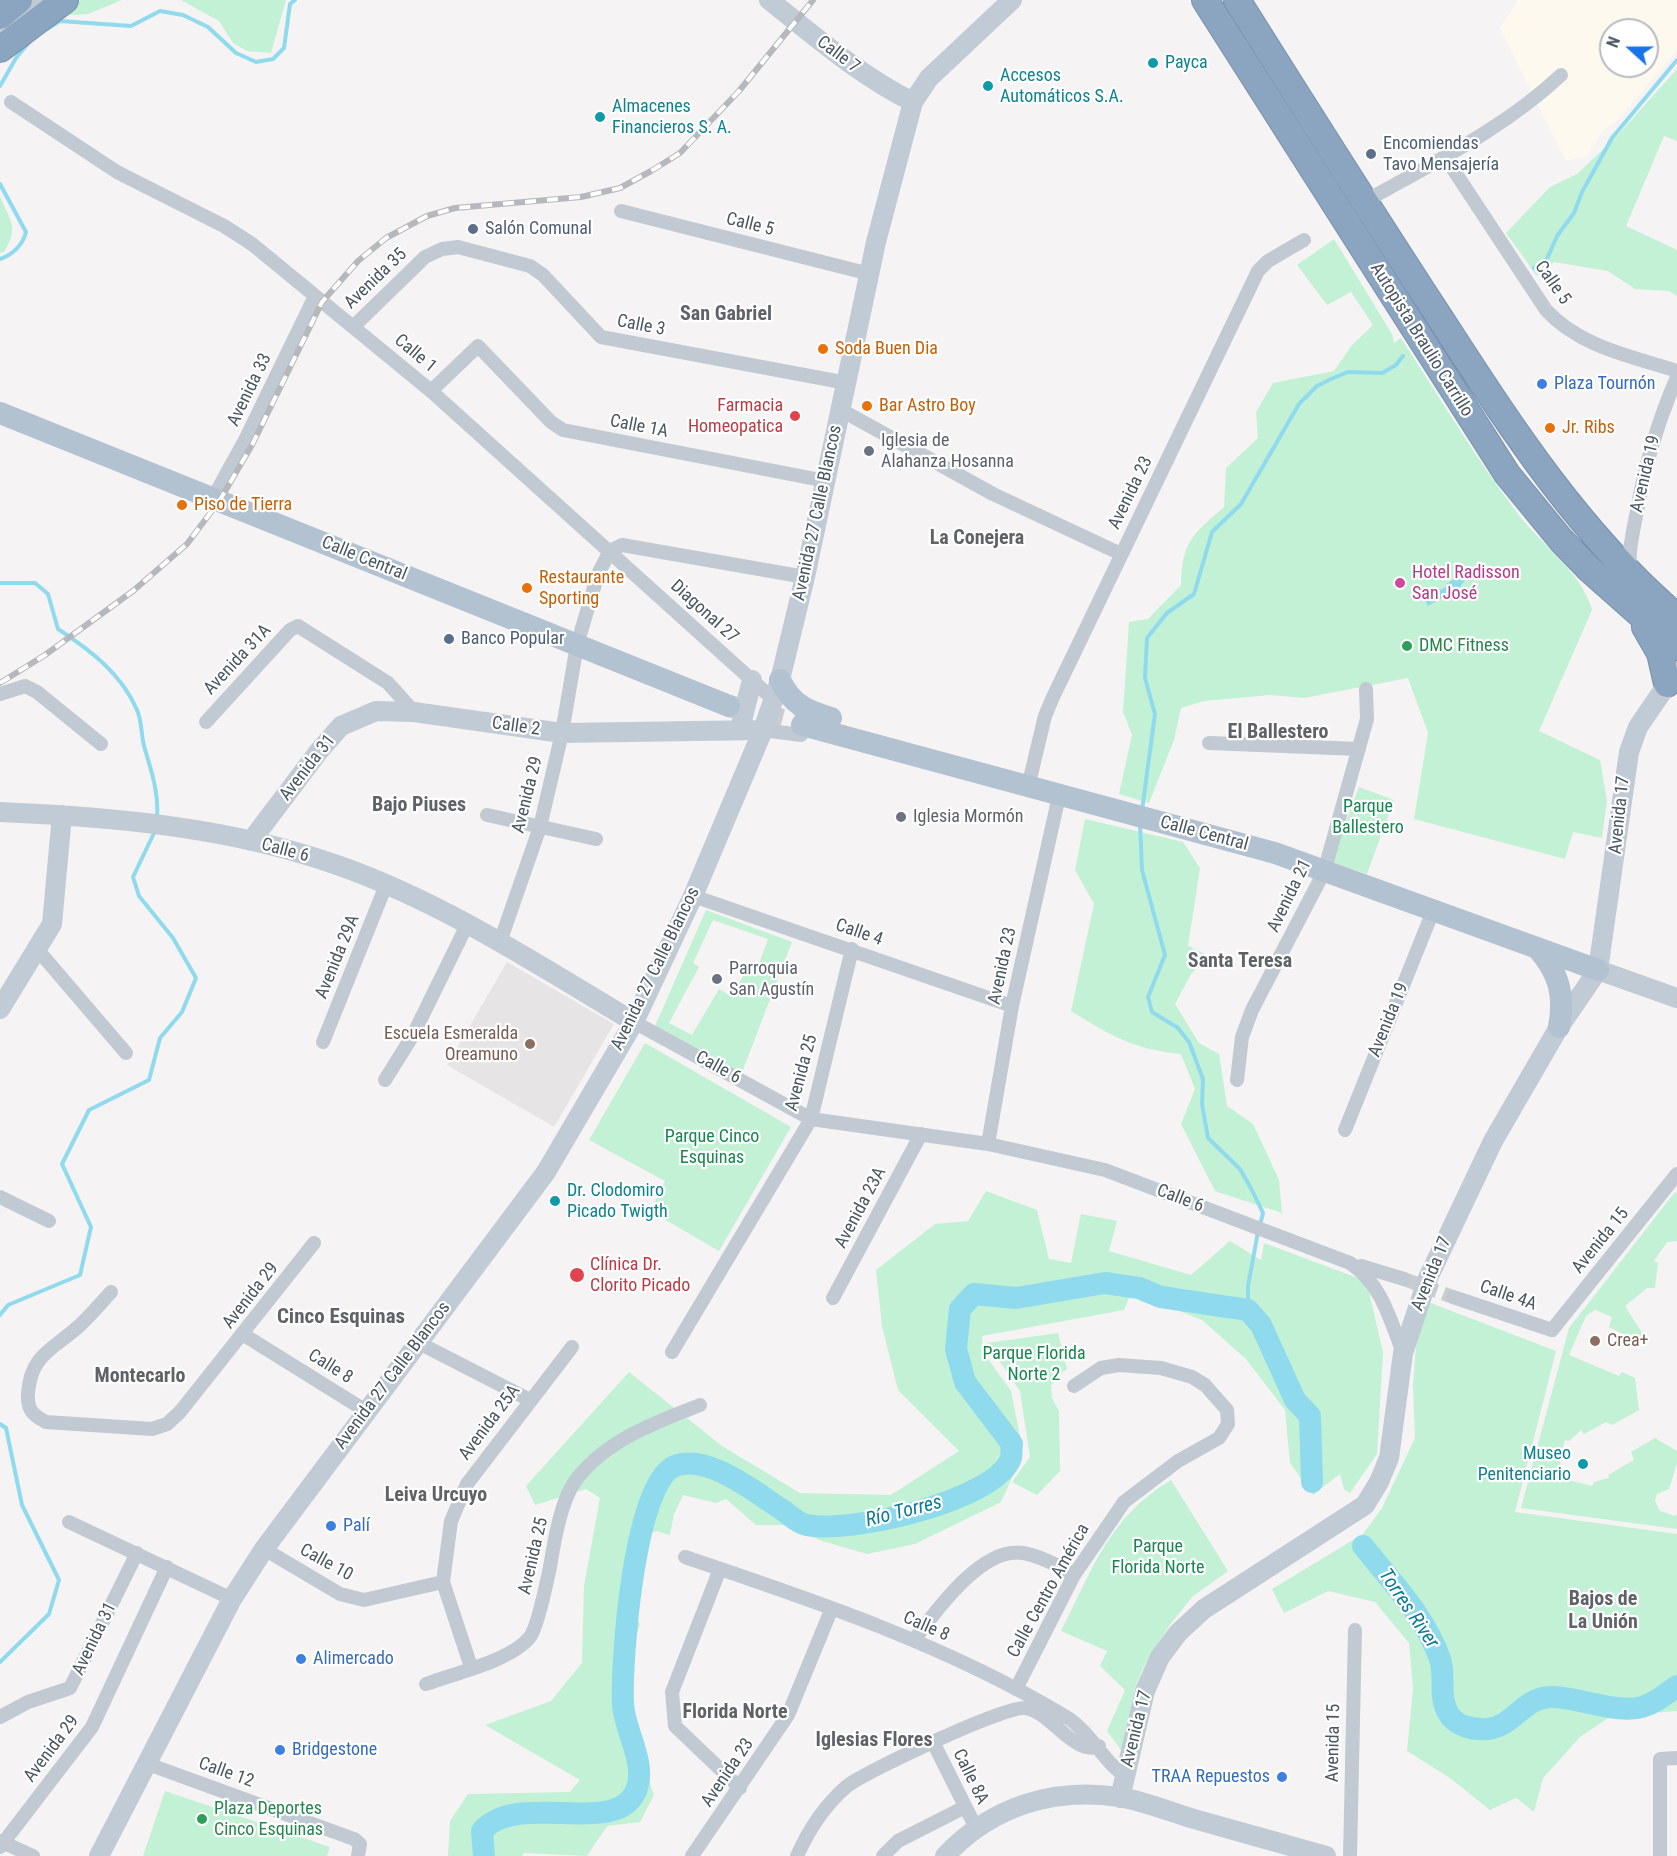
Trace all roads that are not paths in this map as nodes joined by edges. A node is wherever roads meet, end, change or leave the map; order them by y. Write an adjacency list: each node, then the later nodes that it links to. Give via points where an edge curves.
1 (19, 0): 8 (highway)
2 (44, 0): 9 (street)
3 (65, 0): 10 (highway)
4 (769, 0): 13 (main road, Calle 7, via 839,58 880,86)
5 (1012, 0): 13 (main road, Avenida 27 Calle Blancos, via 928,78)
6 (1205, 0): 36 (highway, Autopista Braulio Carrillo, via 1508,474 1561,540)
7 (1237, 0): 15 (highway, Autopista Braulio Carrillo)
8 (0, 16)
9 (0, 32)
10 (0, 49)
11 (1561, 75): 14 (street, via 1538,96)
12 (11, 102): 20 (street, Calle 1, via 117,172 243,238)
13 (913, 102): 19 (main road, Avenida 27 Calle Blancos)
14 (1445, 157): 15 (street); 22 (street, Calle 5, via 1557,322 1586,341)
15 (1364, 202): 31 (highway, Autopista Braulio Carrillo, via 1536,462)
16 (621, 211): 19 (street, Calle 5)
17 (1304, 240): 33 (street, Avenida 23, via 1258,271)
18 (458, 247): 21 (street, Avenida 35, via 425,257); 24 (street, Calle 3, via 530,266 601,337)
19 (870, 274): 24 (main road, Avenida 27 Calle Blancos)
20 (315, 296): 21 (street, Calle 1); 29 (street, Avenida 33)
21 (353, 327): 25 (street, Calle 1)
22 (1677, 371)
23 (1677, 377): 30 (street, Avenida 19, via 1644,468)
24 (847, 383): 26 (main road, Avenida 27 Calle Blancos)
25 (431, 392): 28 (street, Calle 1A, via 477,346 551,423 563,430); 32 (street, Calle 1)
26 (841, 411): 28 (main road, Avenida 27 Calle Blancos); 33 (street, via 993,494)
27 (0, 413): 29 (main road, Calle Central)
28 (826, 482): 35 (main road, Avenida 27 Calle Blancos)
29 (213, 498): 38 (main road, Calle Central)
30 (1632, 539): 31 (street, via 1621,549); 34 (street, Avenida 19)
31 (1606, 548): 34 (highway, Autopista Braulio Carrillo)
32 (610, 551): 35 (street, via 622,545); 38 (street, Avenida 29, via 598,574); 41 (street, Diagonal 27)
33 (1121, 554): 56 (street, Avenida 23, via 1044,716)
34 (1630, 573): 37 (highway, Autopista Braulio Carrillo)
35 (805, 577): 43 (main road, Avenida 27 Calle Blancos)
36 (1641, 616): 39 (highway, Autopista Braulio Carrillo); 40 (highway)
37 (1677, 617)
38 (577, 645): 45 (main road, Calle Central); 51 (street, Avenida 29)
39 (1677, 647)
40 (1672, 677): 73 (main road, Avenida 17, via 1638,727 1629,752)
41 (752, 680): 43 (street, Diagonal 27); 48 (main road)
42 (1366, 688): 54 (street, Avenida 21, via 1367,719)
43 (777, 690): 49 (main road, Avenida 27 Calle Blancos); 55 (main road, via 786,692 804,710)
44 (0, 694): 53 (street, via 15,687 31,689)
45 (729, 706)
46 (414, 712): 47 (street, Avenida 31A, via 388,683 298,626 290,630); 51 (main road, Calle 2); 63 (main road, Avenida 31, via 376,711 341,726)
47 (207, 722)
48 (740, 729): 49 (main road, Calle 2); 51 (main road, Calle 2)
49 (763, 730): 50 (street); 66 (main road, Avenida 27 Calle Blancos)
50 (802, 730): 55 (main road, Calle Central)
51 (562, 733): 61 (street, Avenida 29)
52 (1209, 743): 54 (street)
53 (101, 744)
54 (1359, 749): 64 (street, Avenida 21)
55 (1000, 778): 56 (main road, Calle Central)
56 (1028, 787): 57 (main road, Calle Central)
57 (1059, 796): 64 (main road, Calle Central, via 1275,853); 75 (street, Avenida 23)
58 (0, 812): 59 (main road, Calle 6)
59 (62, 815): 63 (main road, Calle 6, via 132,820); 70 (main road, via 52,924)
60 (487, 815): 61 (street)
61 (540, 826): 62 (street); 69 (street, Avenida 29)
62 (596, 839)
63 (251, 841): 65 (main road, Calle 6, via 336,864)
64 (1324, 872): 67 (main road, Calle Central); 82 (street, Avenida 21, via 1252,1010 1242,1037)
65 (386, 885): 68 (main road, Calle 6); 79 (street, Avenida 29A)
66 (693, 896): 72 (street, Calle 4); 77 (main road, Avenida 27 Calle Blancos)
67 (1433, 911): 71 (main road, Calle Central); 84 (street, Avenida 19)
68 (467, 925): 69 (main road, Calle 6); 81 (street, via 413,1035)
69 (500, 942): 77 (main road, Calle 6)
70 (37, 949): 76 (main road); 80 (street)
71 (1538, 949): 73 (main road, Calle Central); 78 (main road, via 1553,969 1562,993)
72 (852, 950): 75 (street, Calle 4); 83 (street, Avenida 25)
73 (1598, 970): 74 (main road); 78 (main road, Avenida 17)
74 (1677, 998)
75 (1012, 1006): 86 (street, Avenida 23)
76 (0, 1009)
77 (634, 1022): 83 (street, Calle 6); 98 (main road, Avenida 27 Calle Blancos, via 546,1172)
78 (1559, 1027): 101 (main road, Avenida 17, via 1493,1141 1457,1216 1428,1278)
79 (324, 1042)
80 (126, 1053)
81 (385, 1080)
82 (1237, 1080)
83 (810, 1119): 85 (street, Calle 6); 100 (street, Avenida 25)
84 (1345, 1130)
85 (921, 1134): 86 (street, Calle 6); 95 (street, Avenida 23A)
86 (988, 1144): 91 (street, Calle 6, via 1105,1170)
87 (1675, 1181): 96 (street, Avenida 15)
88 (0, 1197): 89 (street)
89 (49, 1221)
90 (314, 1243): 97 (street, Avenida 29)
91 (1350, 1263): 92 (street); 101 (street, Calle 6, via 1373,1283)
92 (1404, 1279)
93 (111, 1292): 97 (street, Avenida 29, via 36,1365 29,1381 28,1405 34,1416 46,1422 152,1430 167,1424 180,1412)
94 (1453, 1297): 96 (street, Calle 4A)
95 (833, 1298)
96 (1552, 1330)
97 (244, 1335): 105 (street, Calle 8)
98 (420, 1343): 103 (street); 105 (main road, Avenida 27 Calle Blancos)
99 (572, 1347): 103 (street, Avenida 25A)
100 (672, 1352)
101 (1403, 1353): 126 (main road, Avenida 17, via 1391,1451 1365,1505 1204,1609 1178,1633 1160,1657 1145,1691)
102 (1074, 1386): 112 (street, Calle Centro América, via 1101,1368 1161,1368 1205,1385 1227,1410 1228,1424 1219,1438 1178,1461 1124,1502)
103 (530, 1400): 113 (street, Avenida 25A, via 467,1484 451,1521)
104 (700, 1405): 118 (street, Avenida 25, via 646,1425 606,1452 575,1480 557,1526 547,1587 531,1637 506,1656)
105 (366, 1410): 107 (main road, Avenida 27 Calle Blancos)
106 (69, 1522): 108 (street)
107 (264, 1549): 113 (street, Calle 10, via 340,1594 364,1600); 114 (main road, Avenida 27 Calle Blancos)
108 (136, 1553): 110 (street); 121 (street, Avenida 31, via 70,1689 28,1702)
109 (685, 1557): 111 (street, Calle 8)
110 (167, 1567): 114 (street); 131 (street, Avenida 29, via 92,1728)
111 (720, 1569): 115 (street, Calle 8); 127 (street, via 672,1692 675,1726)
112 (1074, 1575): 117 (street, via 1022,1552 1000,1555 978,1567); 120 (street, Calle Centro América)
113 (443, 1582): 118 (street, Avenida 25A)
114 (232, 1599): 125 (main road, Avenida 27 Calle Blancos)
115 (832, 1608): 117 (street, Calle 8); 127 (street, Avenida 23, via 788,1715)
116 (1355, 1630): 140 (street, Avenida 15)
117 (914, 1640): 120 (street, Calle 8)
118 (471, 1667): 119 (street, Avenida 25)
119 (426, 1684)
120 (1016, 1689): 123 (street, Calle 8, via 1071,1720)
121 (0, 1717)
122 (933, 1742): 123 (street, via 1012,1709 1027,1708 1048,1719 1082,1747); 129 (street, Calle 8A); 136 (street, via 849,1785 825,1808)
123 (1099, 1746): 126 (street, Calle 8)
124 (1677, 1758): 141 (street, via 1660,1759)
125 (145, 1763): 132 (street, Calle 12, via 354,1839); 134 (main road, Avenida 27 Calle Blancos)
126 (1126, 1776): 128 (main road, Avenida 17)
127 (740, 1788): 135 (street, Avenida 23)
128 (1120, 1798): 130 (main road, via 1050,1796 1007,1810); 139 (main road)
129 (965, 1807): 130 (street, Calle 8A); 137 (street, via 898,1841)
130 (976, 1827): 138 (main road)
131 (1, 1844): 133 (street)
132 (359, 1850)
133 (33, 1856)
134 (99, 1856)
135 (692, 1856)
136 (797, 1856)
137 (883, 1856)
138 (945, 1856)
139 (1326, 1856)
140 (1350, 1856)
141 (1660, 1856)

